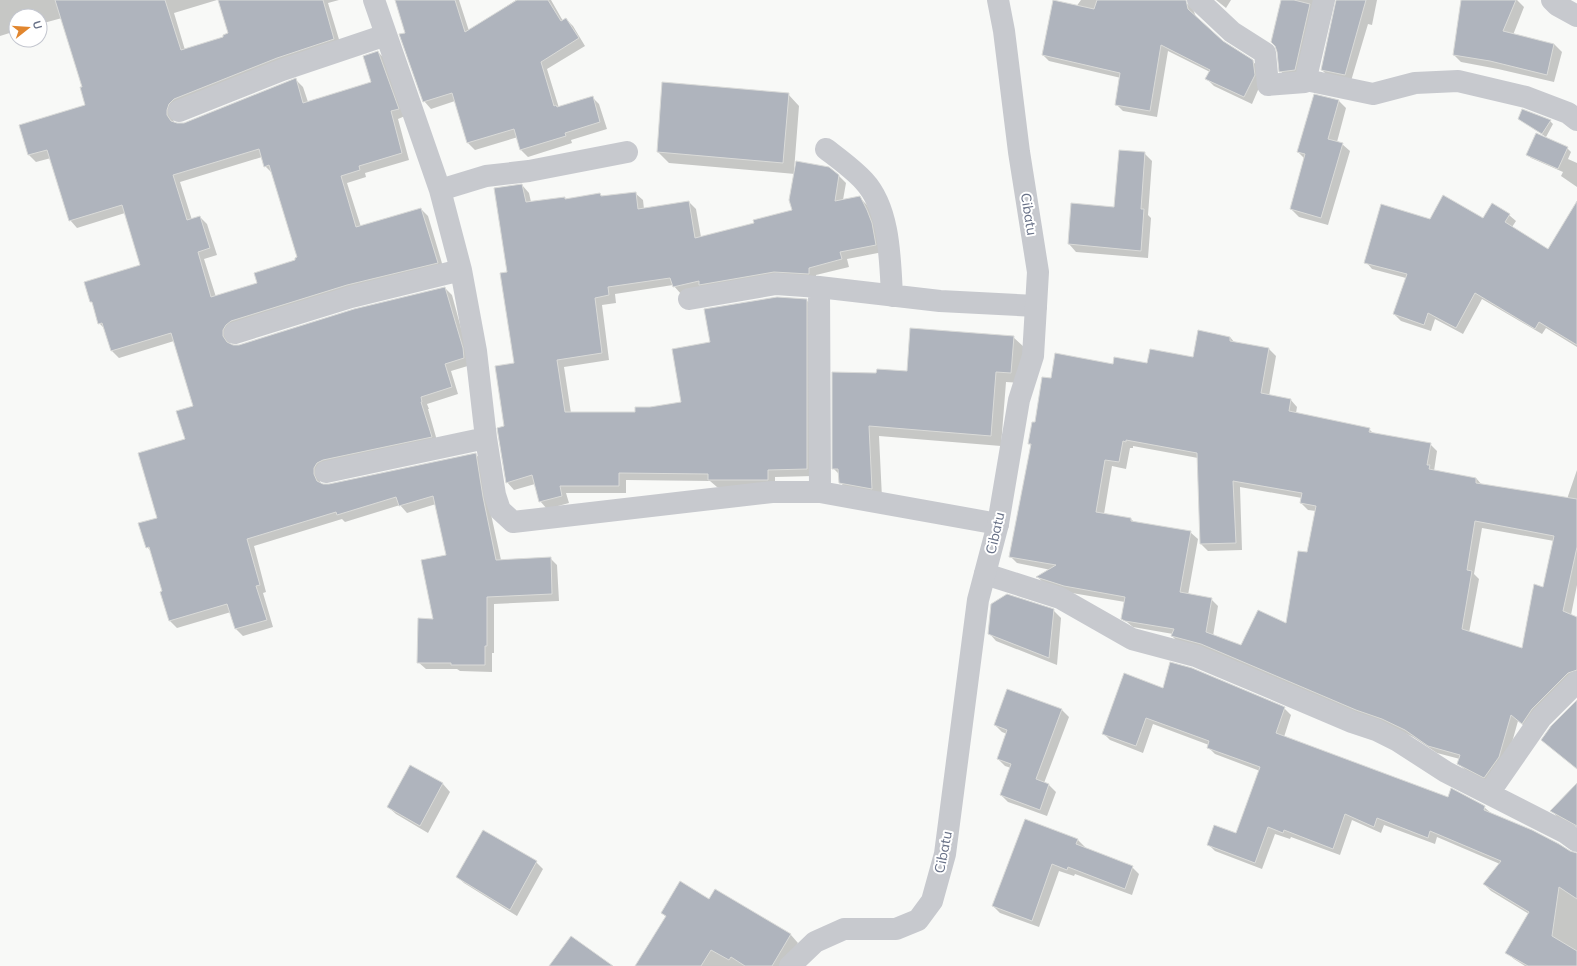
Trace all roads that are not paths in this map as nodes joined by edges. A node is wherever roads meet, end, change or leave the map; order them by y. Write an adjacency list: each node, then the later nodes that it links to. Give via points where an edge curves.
1 (374, 0): 7 (street)
2 (998, 0): 18 (street, Cibatu, via 1038,272)
3 (1198, 0): 8 (street, via 1232,32 1265,53 1268,85)
4 (1324, 0): 8 (street)
5 (1552, 0): 6 (street)
6 (1577, 16)
7 (386, 35): 9 (street, via 282,70); 13 (street)
8 (1306, 80): 10 (street, via 1373,94 1415,84 1458,81 1526,97 1568,113)
9 (179, 111)
10 (1577, 120)
11 (826, 149): 16 (street, via 864,181 876,197 890,252)
12 (627, 152): 13 (street, via 529,171 486,176)
13 (440, 190): 14 (street)
14 (461, 270): 19 (street, via 350,297); 20 (street, via 476,351)
15 (819, 287): 16 (street); 17 (street, via 776,284); 22 (street)
16 (892, 296): 18 (street)
17 (689, 299)
18 (1036, 306): 23 (street, Cibatu, via 1033,356 1019,400)
19 (235, 333)
20 (486, 438): 21 (street); 22 (street, via 495,495 500,510 513,522 772,492)
21 (326, 472)
22 (820, 492): 23 (street)
23 (998, 524): 24 (street, Cibatu)
24 (985, 574): 26 (street, via 1060,598 1132,639 1196,656 1376,730 1446,772); 28 (street, Cibatu, via 978,600 945,854 932,901 918,920 896,929 844,929 815,942)
25 (1577, 682): 26 (street, via 1540,718)
26 (1489, 793): 27 (street)
27 (1577, 841)
28 (790, 966)

